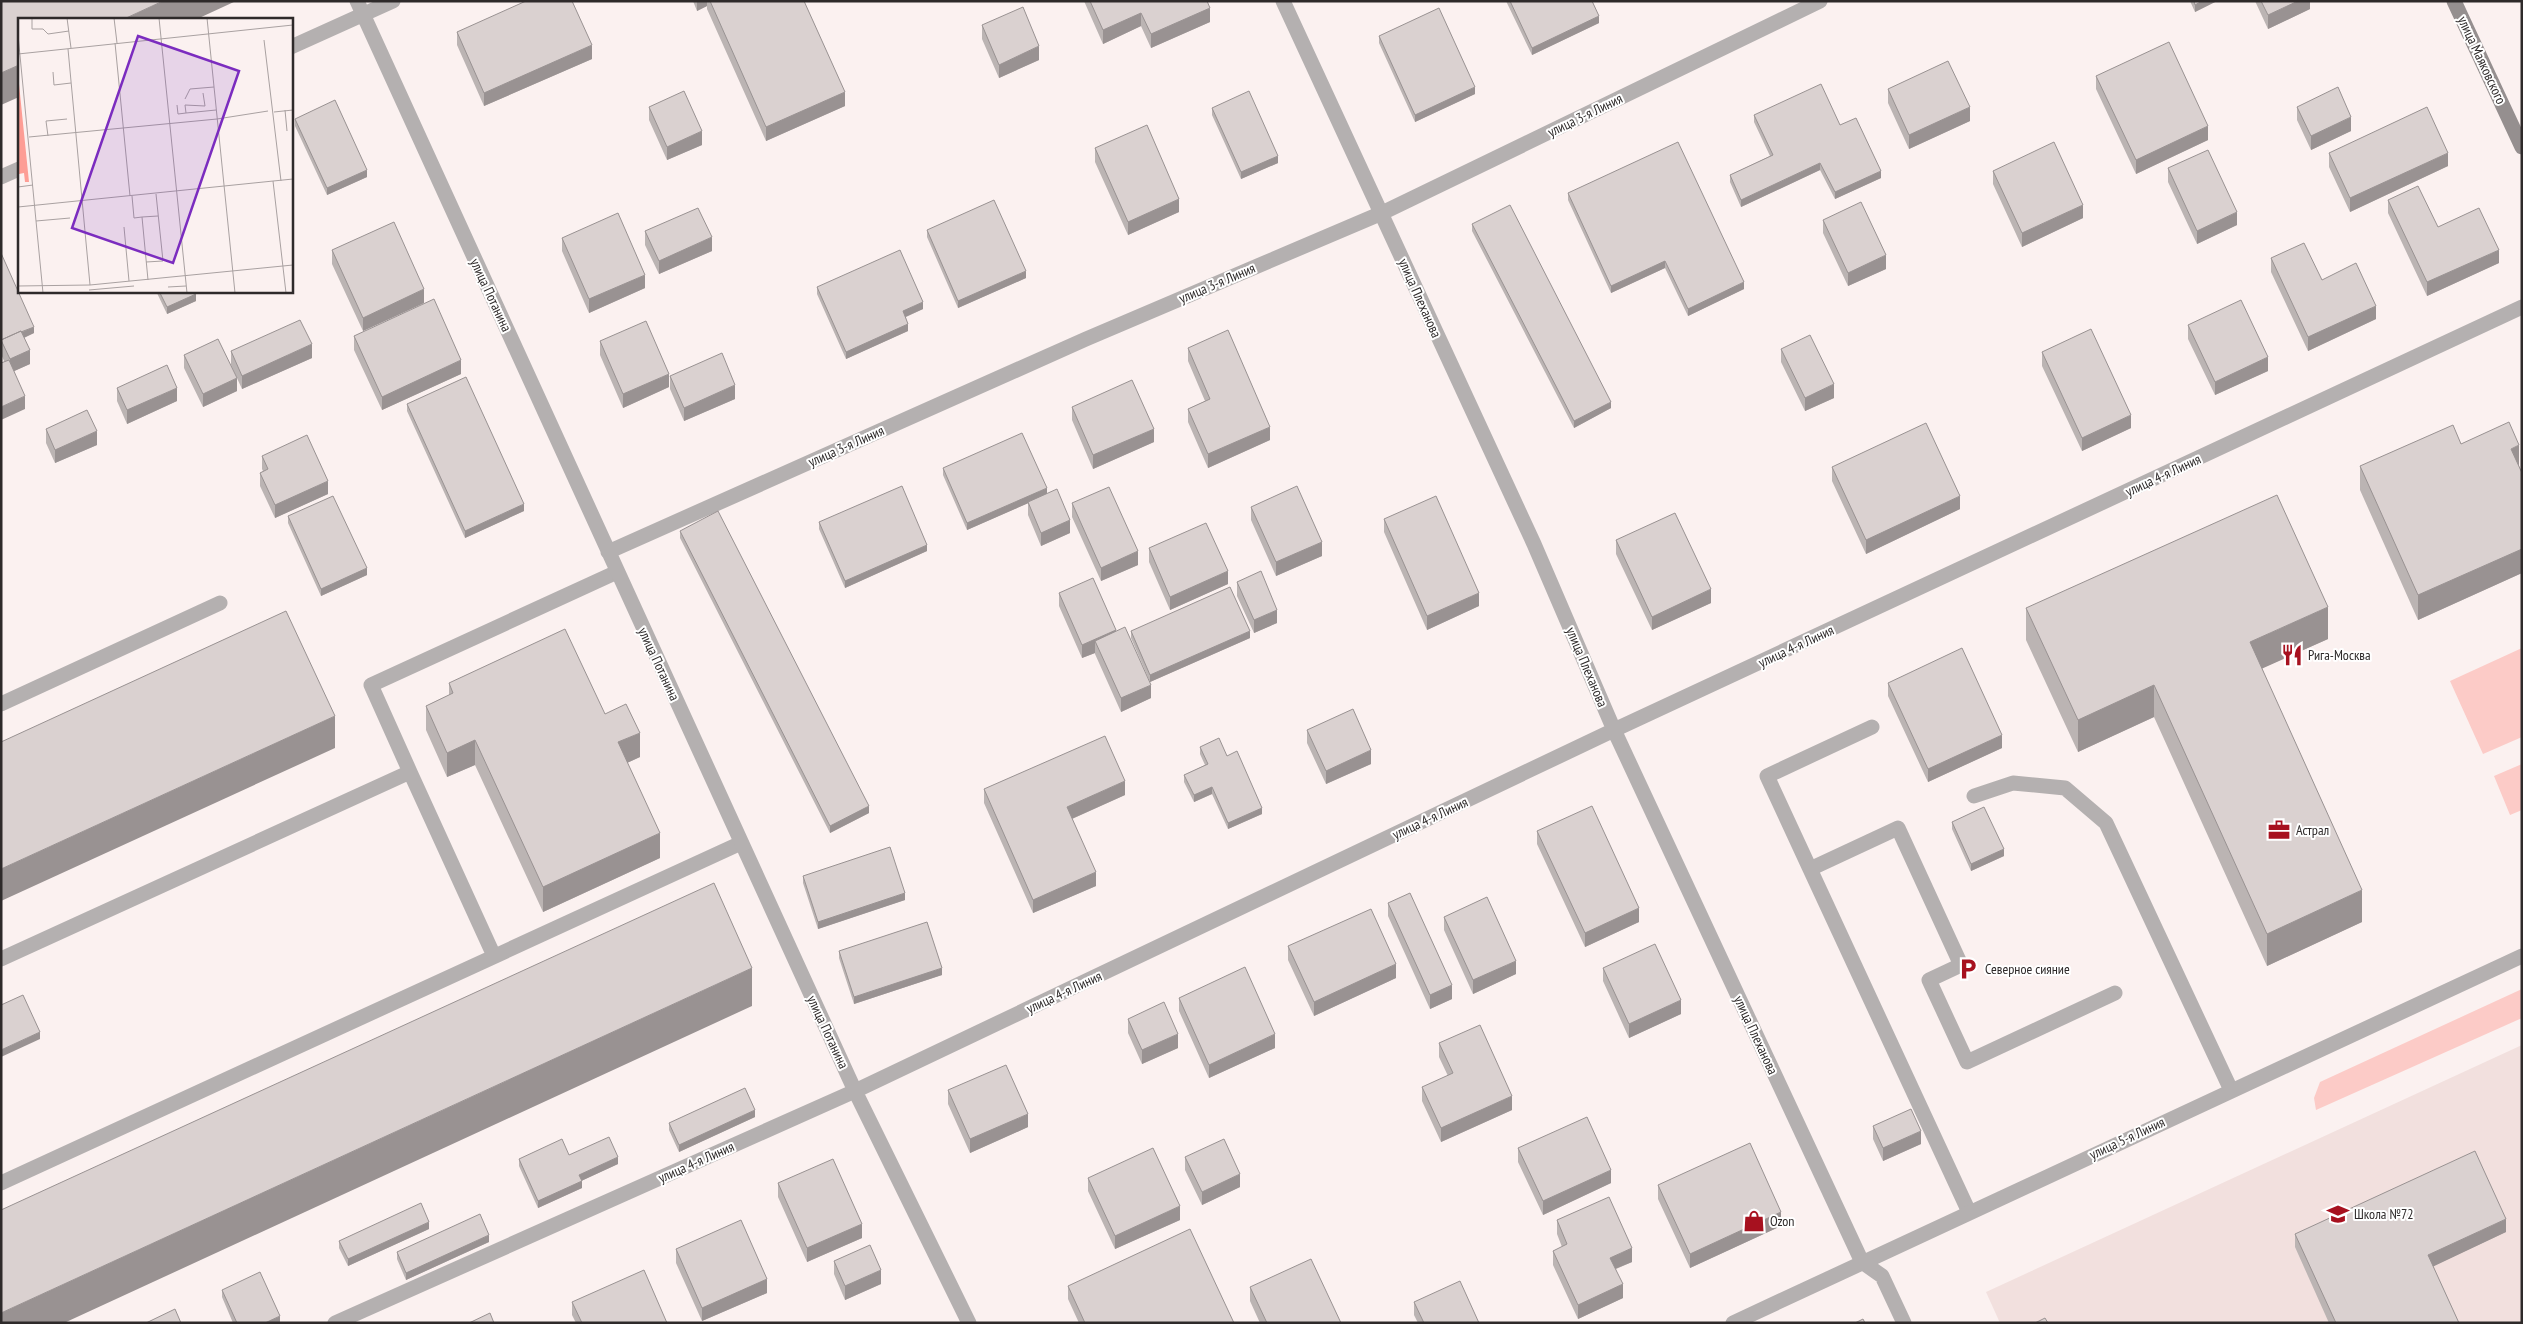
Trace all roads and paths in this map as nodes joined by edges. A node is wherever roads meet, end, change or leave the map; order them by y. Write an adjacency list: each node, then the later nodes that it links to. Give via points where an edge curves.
1 (357, 1): 6 (street, улица Потанина)
2 (393, 1): 6 (street)
3 (1283, 1): 11 (street, улица Плеханова)
4 (1820, 1): 11 (street, улица 3-я Линия)
5 (2454, 1): 8 (main road, улица Маяковского)
6 (363, 15): 7 (street); 13 (street, улица Потанина)
7 (292, 47)
8 (2522, 146)
9 (18, 169): 10 (street)
10 (1, 176)
11 (1382, 213): 13 (street, улица 3-я Линия, via 1086,339); 18 (street, улица Плеханова, via 1534,544)
12 (2522, 308): 18 (street, улица 4-я Линия)
13 (608, 552): 14 (street, улица Потанина)
14 (617, 572): 19 (street, via 371,686); 21 (street, улица Потанина)
15 (220, 603): 16 (street)
16 (1, 704)
17 (1872, 727): 22 (street, via 1767,776)
18 (1614, 730): 28 (street, улица 4-я Линия); 31 (street, улица Плеханова)
19 (410, 772): 23 (street); 25 (street)
20 (1974, 796): 27 (street, via 2013,783 2065,788 2106,823)
21 (741, 843): 23 (street); 28 (street, улица Потанина)
22 (1810, 869): 26 (street, via 1898,828 1961,965 1929,980 1967,1062); 30 (street)
23 (494, 956): 29 (street)
24 (2522, 956): 27 (street, улица 5-я Линия)
25 (1, 959)
26 (2115, 993)
27 (2231, 1090): 30 (street, улица 5-я Линия)
28 (855, 1091): 32 (street, улица 4-я Линия); 33 (street, улица Потанина)
29 (1, 1183)
30 (1969, 1212): 31 (street, улица 5-я Линия)
31 (1862, 1262): 34 (street, улица 5-я Линия); 35 (street, улица Плеханова, via 1882,1276)
32 (335, 1323)
33 (969, 1323)
34 (1733, 1323)
35 (1904, 1323)

